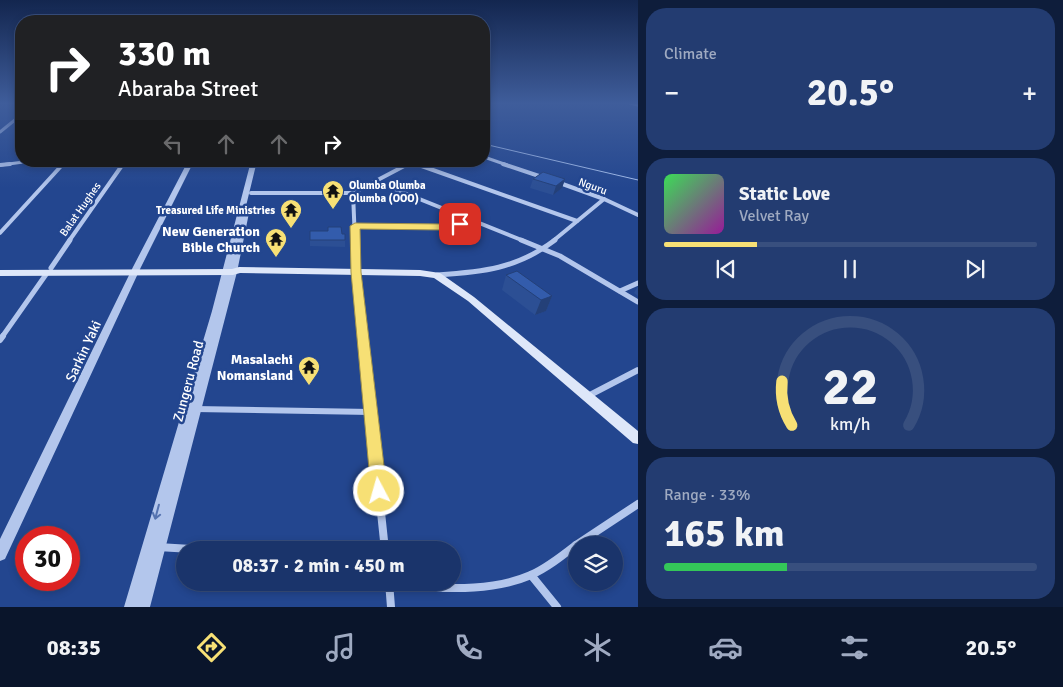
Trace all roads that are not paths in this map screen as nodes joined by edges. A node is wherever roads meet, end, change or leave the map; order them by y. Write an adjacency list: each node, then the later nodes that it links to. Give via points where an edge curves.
1 (490, 159): 16 (street, Nguru)
2 (15, 164): 4 (street)
3 (0, 165): 4 (street)
4 (6, 165): 12 (street)
5 (60, 167): 21 (street)
6 (121, 167): 24 (street, Balat Hughes)
7 (188, 167): 25 (street, Sarkin Yaki)
8 (253, 167): 26 (street)
9 (258, 167): 14 (street, Zungeru Road)
10 (402, 167): 13 (street)
11 (424, 167): 19 (street)
12 (0, 170)
13 (377, 182): 15 (street); 18 (street)
14 (251, 193): 15 (street); 26 (street, Zungeru Road)
15 (353, 193): 20 (street)
16 (604, 199): 17 (street, Nguru); 19 (street)
17 (638, 215)
18 (471, 220): 20 (street, via 442,227); 22 (street)
19 (577, 221): 22 (street)
20 (355, 226): 27 (street)
21 (0, 233)
22 (543, 249): 29 (street, via 510,265); 31 (street, via 574,263)
23 (0, 268): 24 (main road)
24 (49, 270): 25 (main road); 28 (main road); 33 (street, Balat Hughes)
25 (136, 270): 26 (main road); 45 (street, Sarkin Yaki)
26 (232, 270): 27 (main road); 36 (street, Zungeru Road); 49 (street, one-way to 49)
27 (356, 272): 29 (main road); 37 (street)
28 (0, 273)
29 (438, 276): 35 (main road, via 471,299)
30 (638, 284): 31 (street)
31 (620, 292): 32 (street)
32 (638, 302)
33 (0, 340)
34 (638, 370): 35 (street)
35 (587, 396): 38 (main road)
36 (195, 409): 37 (street); 42 (street, Zungeru Road)
37 (371, 412): 41 (street)
38 (638, 439)
39 (638, 504): 40 (street)
40 (590, 536)
41 (384, 541)
42 (158, 547): 43 (street); 50 (street, Zungeru Road)
43 (176, 548)
44 (568, 550): 46 (street)
45 (0, 554)
46 (531, 575): 47 (street, via 513,582); 52 (street)
47 (461, 586)
48 (390, 591): 51 (street)
49 (131, 607)
50 (142, 607)
51 (391, 607)
52 (557, 607)

